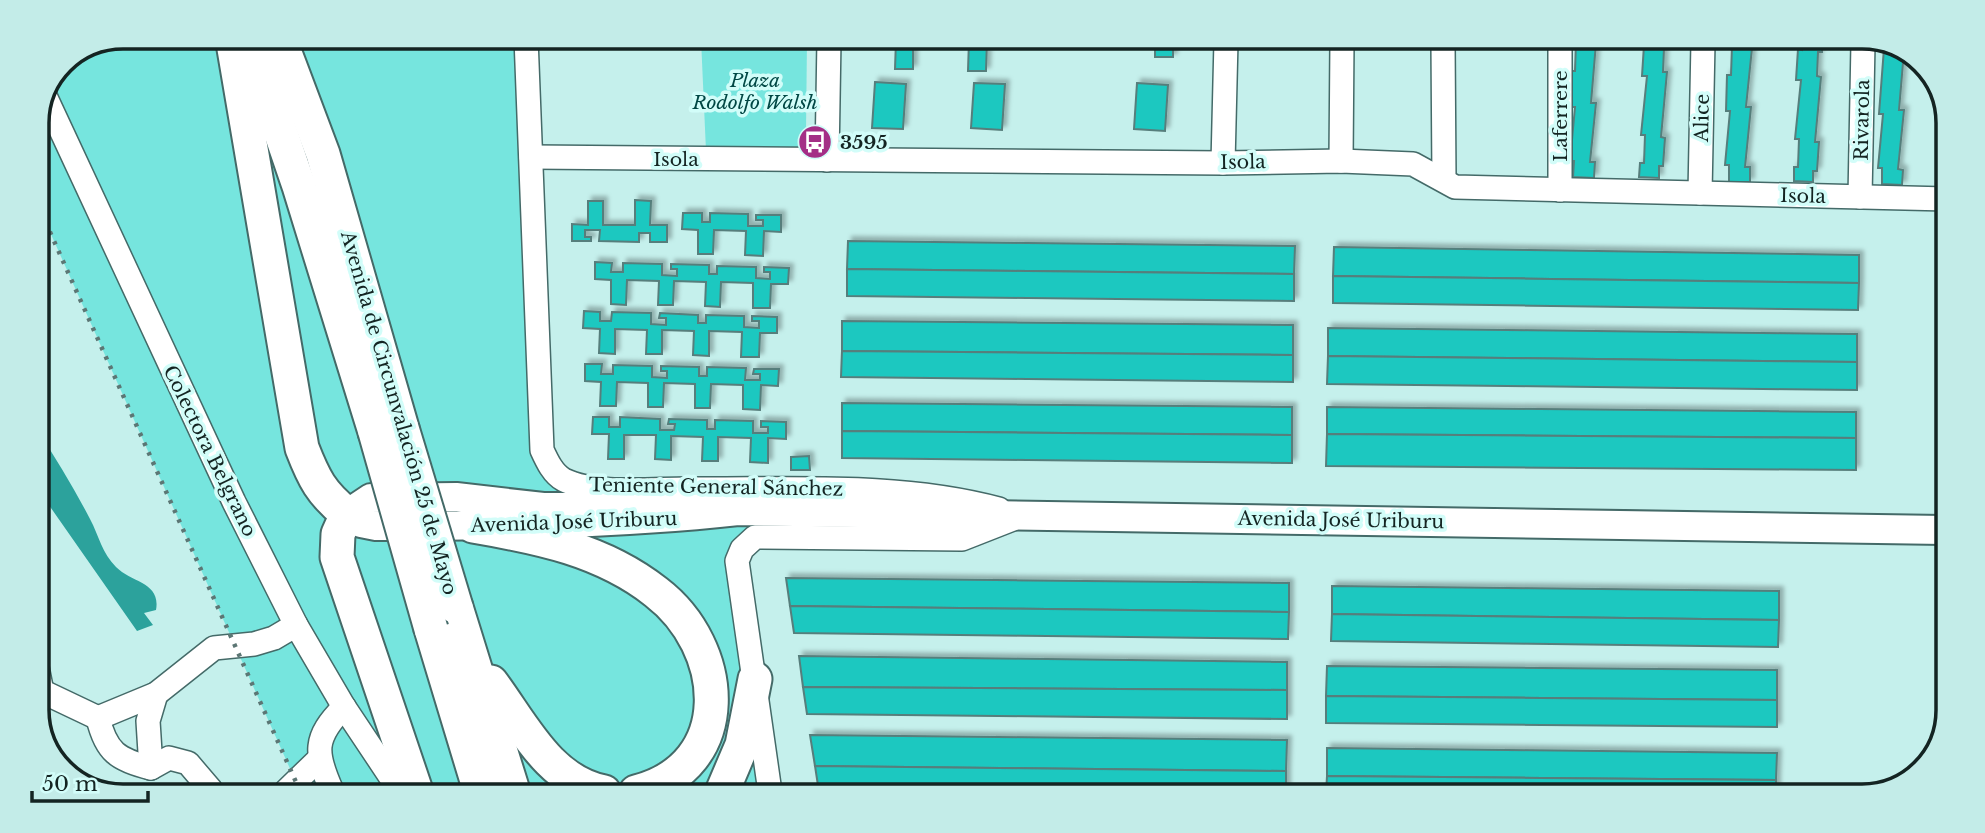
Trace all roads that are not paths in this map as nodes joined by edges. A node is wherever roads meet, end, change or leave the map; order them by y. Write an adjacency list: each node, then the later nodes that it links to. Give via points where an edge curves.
1 (234, 49): 26 (highway, via 302,448 325,497)
2 (252, 49): 24 (highway, Avenida de Circunvalación 25 de Mayo)
3 (284, 49): 15 (highway, Avenida de Circunvalación 25 de Mayo)
4 (303, 49): 15 (highway)
5 (526, 49): 16 (street, Teniente General Sánchez)
6 (829, 49): 14 (street)
7 (1226, 49): 18 (street)
8 (1342, 49): 17 (street)
9 (1443, 49): 19 (street)
10 (1560, 49): 20 (street, Laferrere)
11 (1703, 49): 21 (street, Alice)
12 (1863, 49): 22 (street, Rivarola)
13 (51, 109): 30 (street, Colectora Belgrano)
14 (827, 151): 16 (street, Isola); 18 (street, Isola)
15 (323, 154): 24 (highway, Avenida de Circunvalación 25 de Mayo)
16 (531, 157): 27 (street, Teniente General Sánchez, via 542,450 563,480 609,488 867,490 956,497)
17 (1341, 161): 18 (street, Isola); 19 (street, Isola, via 1413,164)
18 (1223, 163)
19 (1444, 180): 20 (street, Isola, via 1455,187)
20 (1560, 190): 21 (street, Isola)
21 (1700, 194): 22 (street, Isola)
22 (1860, 197): 23 (street, Isola)
23 (1936, 200)
24 (388, 430): 31 (highway, Avenida de Circunvalación 25 de Mayo, bridge); 44 (highway, Avenida de Circunvalación 25 de Mayo, bridge, via 431,629)
25 (738, 511): 26 (main road, Avenida José Uriburu, via 543,507 456,497 371,498); 27 (main road, Avenida José Uriburu); 28 (main road, Avenida José Uriburu, via 670,519)
26 (347, 514): 28 (main road, Avenida José Uriburu, via 376,526); 43 (highway, via 338,534 337,557)
27 (1022, 515): 29 (main road, Avenida José Uriburu); 32 (street, via 962,539 755,537 741,549 737,561)
28 (473, 526): 47 (highway, via 540,537 589,553 657,592 693,632 712,680 710,728 690,762)
29 (1936, 530)
30 (296, 625): 33 (street, via 254,644 214,648); 35 (street, Colectora Belgrano)
31 (473, 658): 45 (highway, Avenida de Circunvalación 25 de Mayo); 46 (highway, via 525,735 564,773)
32 (755, 679): 48 (highway, via 742,745); 49 (street)
33 (156, 694): 36 (street); 38 (street, via 148,720)
34 (49, 695): 36 (street)
35 (344, 707): 37 (street, via 319,741); 42 (street, Colectora Belgrano)
36 (99, 718): 38 (street, via 104,742 126,762)
37 (318, 760): 40 (street); 41 (street)
38 (151, 768): 39 (street, via 169,758 188,763)
39 (206, 784)
40 (293, 784)
41 (329, 784)
42 (395, 784)
43 (414, 784)
44 (478, 784)
45 (511, 784)
46 (583, 784)
47 (659, 784)
48 (725, 784)
49 (769, 784)

